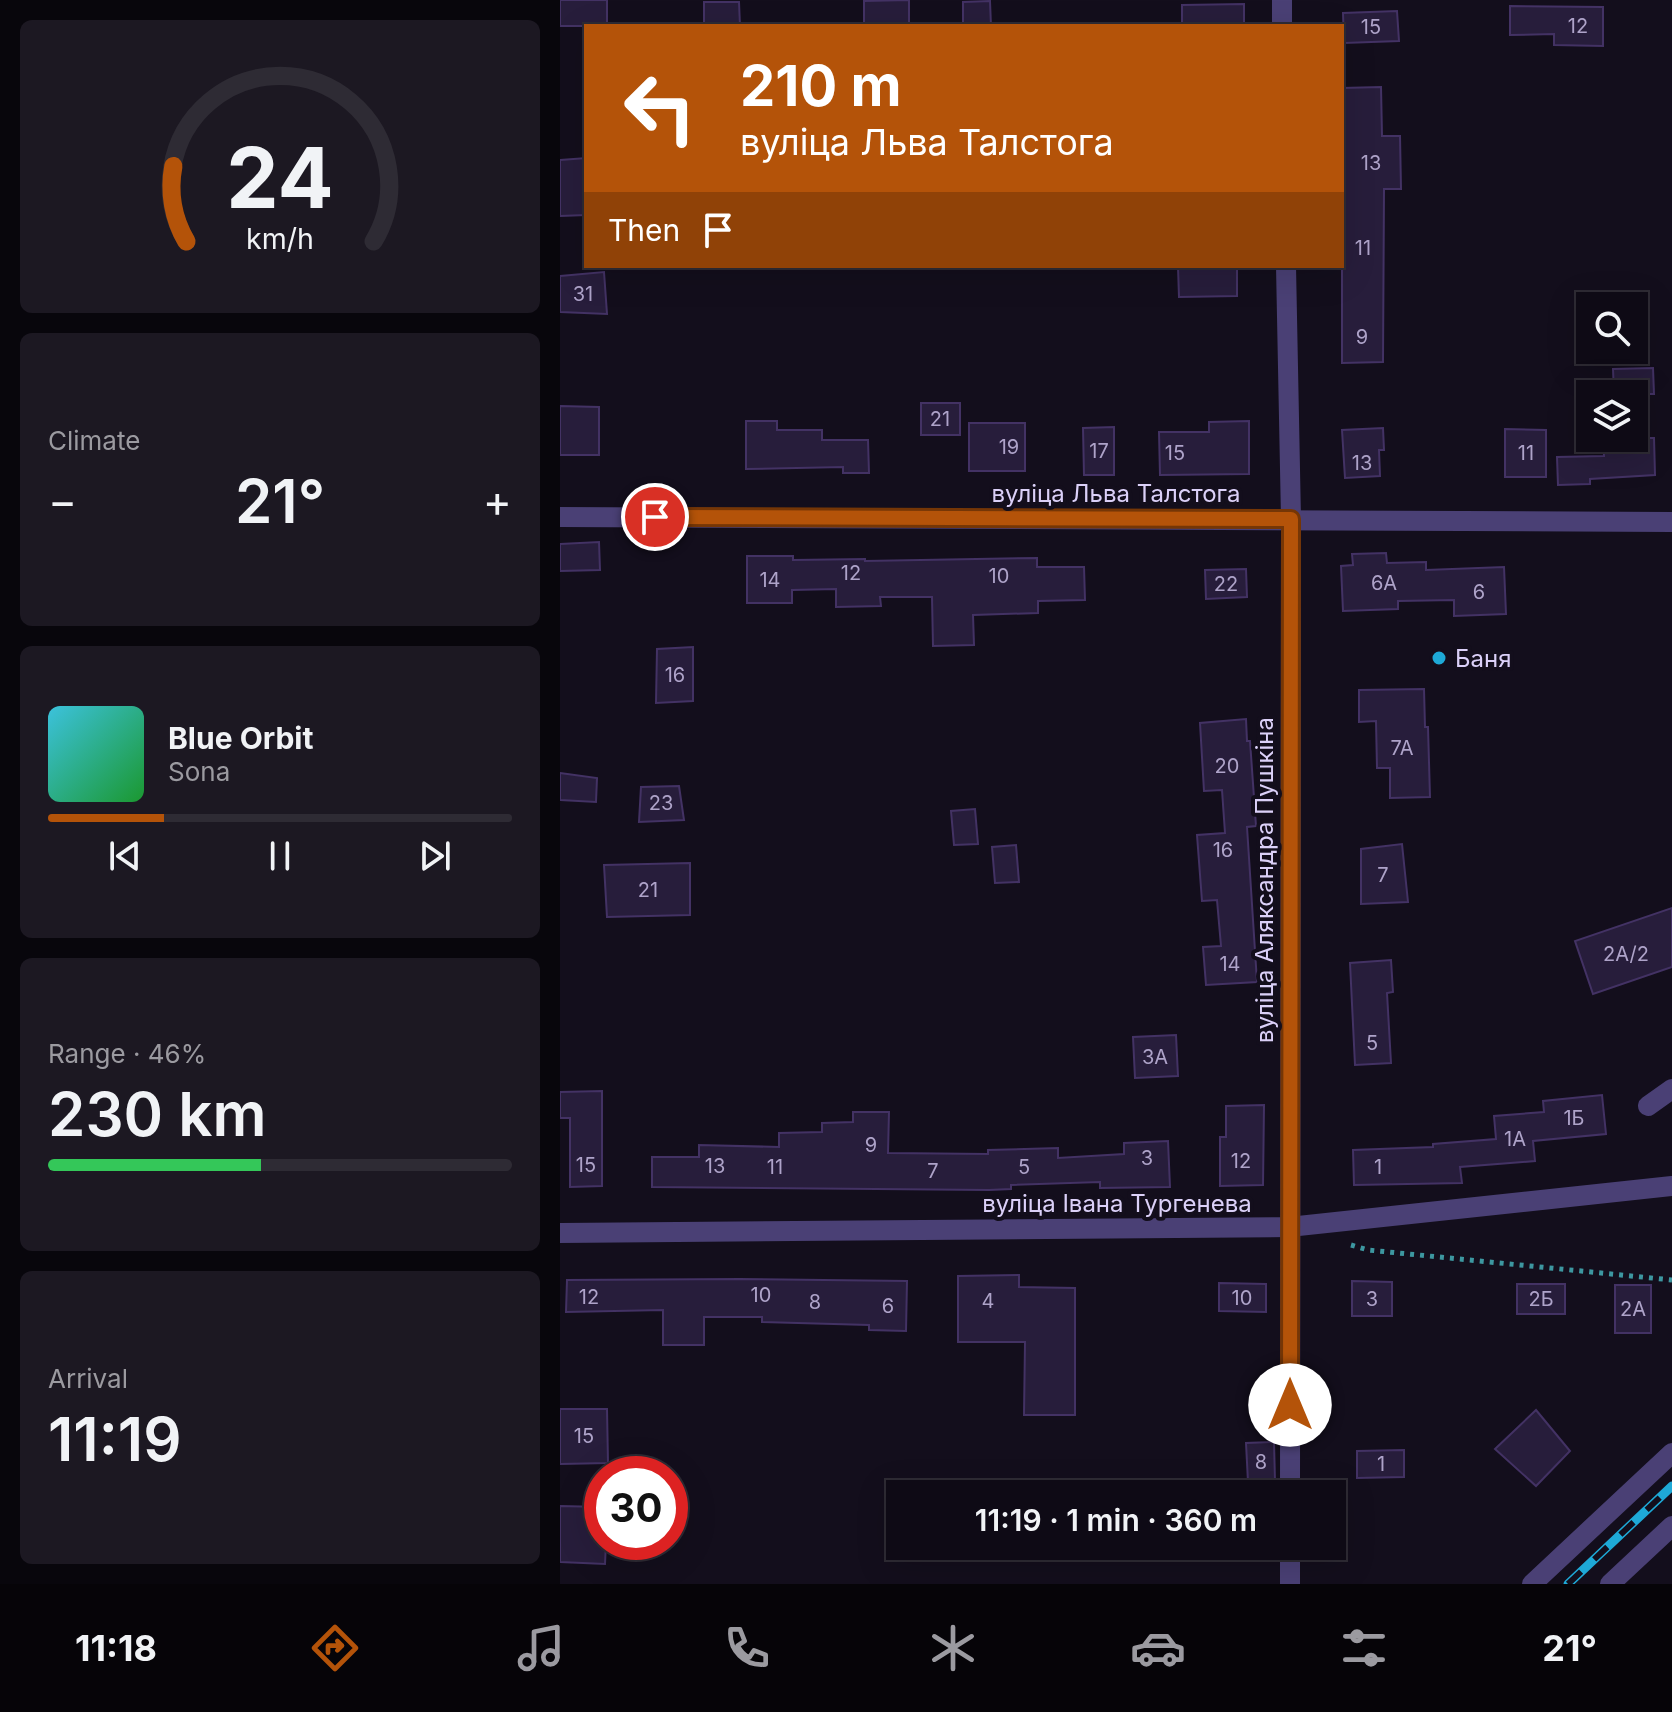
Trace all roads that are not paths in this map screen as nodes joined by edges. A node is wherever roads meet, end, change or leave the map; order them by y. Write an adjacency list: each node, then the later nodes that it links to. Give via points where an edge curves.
1 (1282, 0): 2 (street)
2 (1282, 24)
3 (1286, 268): 5 (street, вуліца Аляксандра Пушкіна)
4 (560, 517): 5 (street, вуліца Льва Талстога)
5 (1291, 519): 6 (street, вуліца Льва Талстога); 10 (street, вуліца Аляксандра Пушкіна)
6 (1672, 522)
7 (1672, 1089): 8 (street)
8 (1648, 1106)
9 (1672, 1186): 10 (street, вуліца Івана Тургенева)
10 (1289, 1227): 11 (street, вуліца Івана Тургенева); 13 (street, вуліца Аляксандра Пушкіна)
11 (560, 1233)
12 (1672, 1453): 17 (street)
13 (1290, 1480)
14 (1672, 1526): 18 (street)
15 (1290, 1560): 16 (street)
16 (1290, 1584)
17 (1532, 1584)
18 (1610, 1584)

